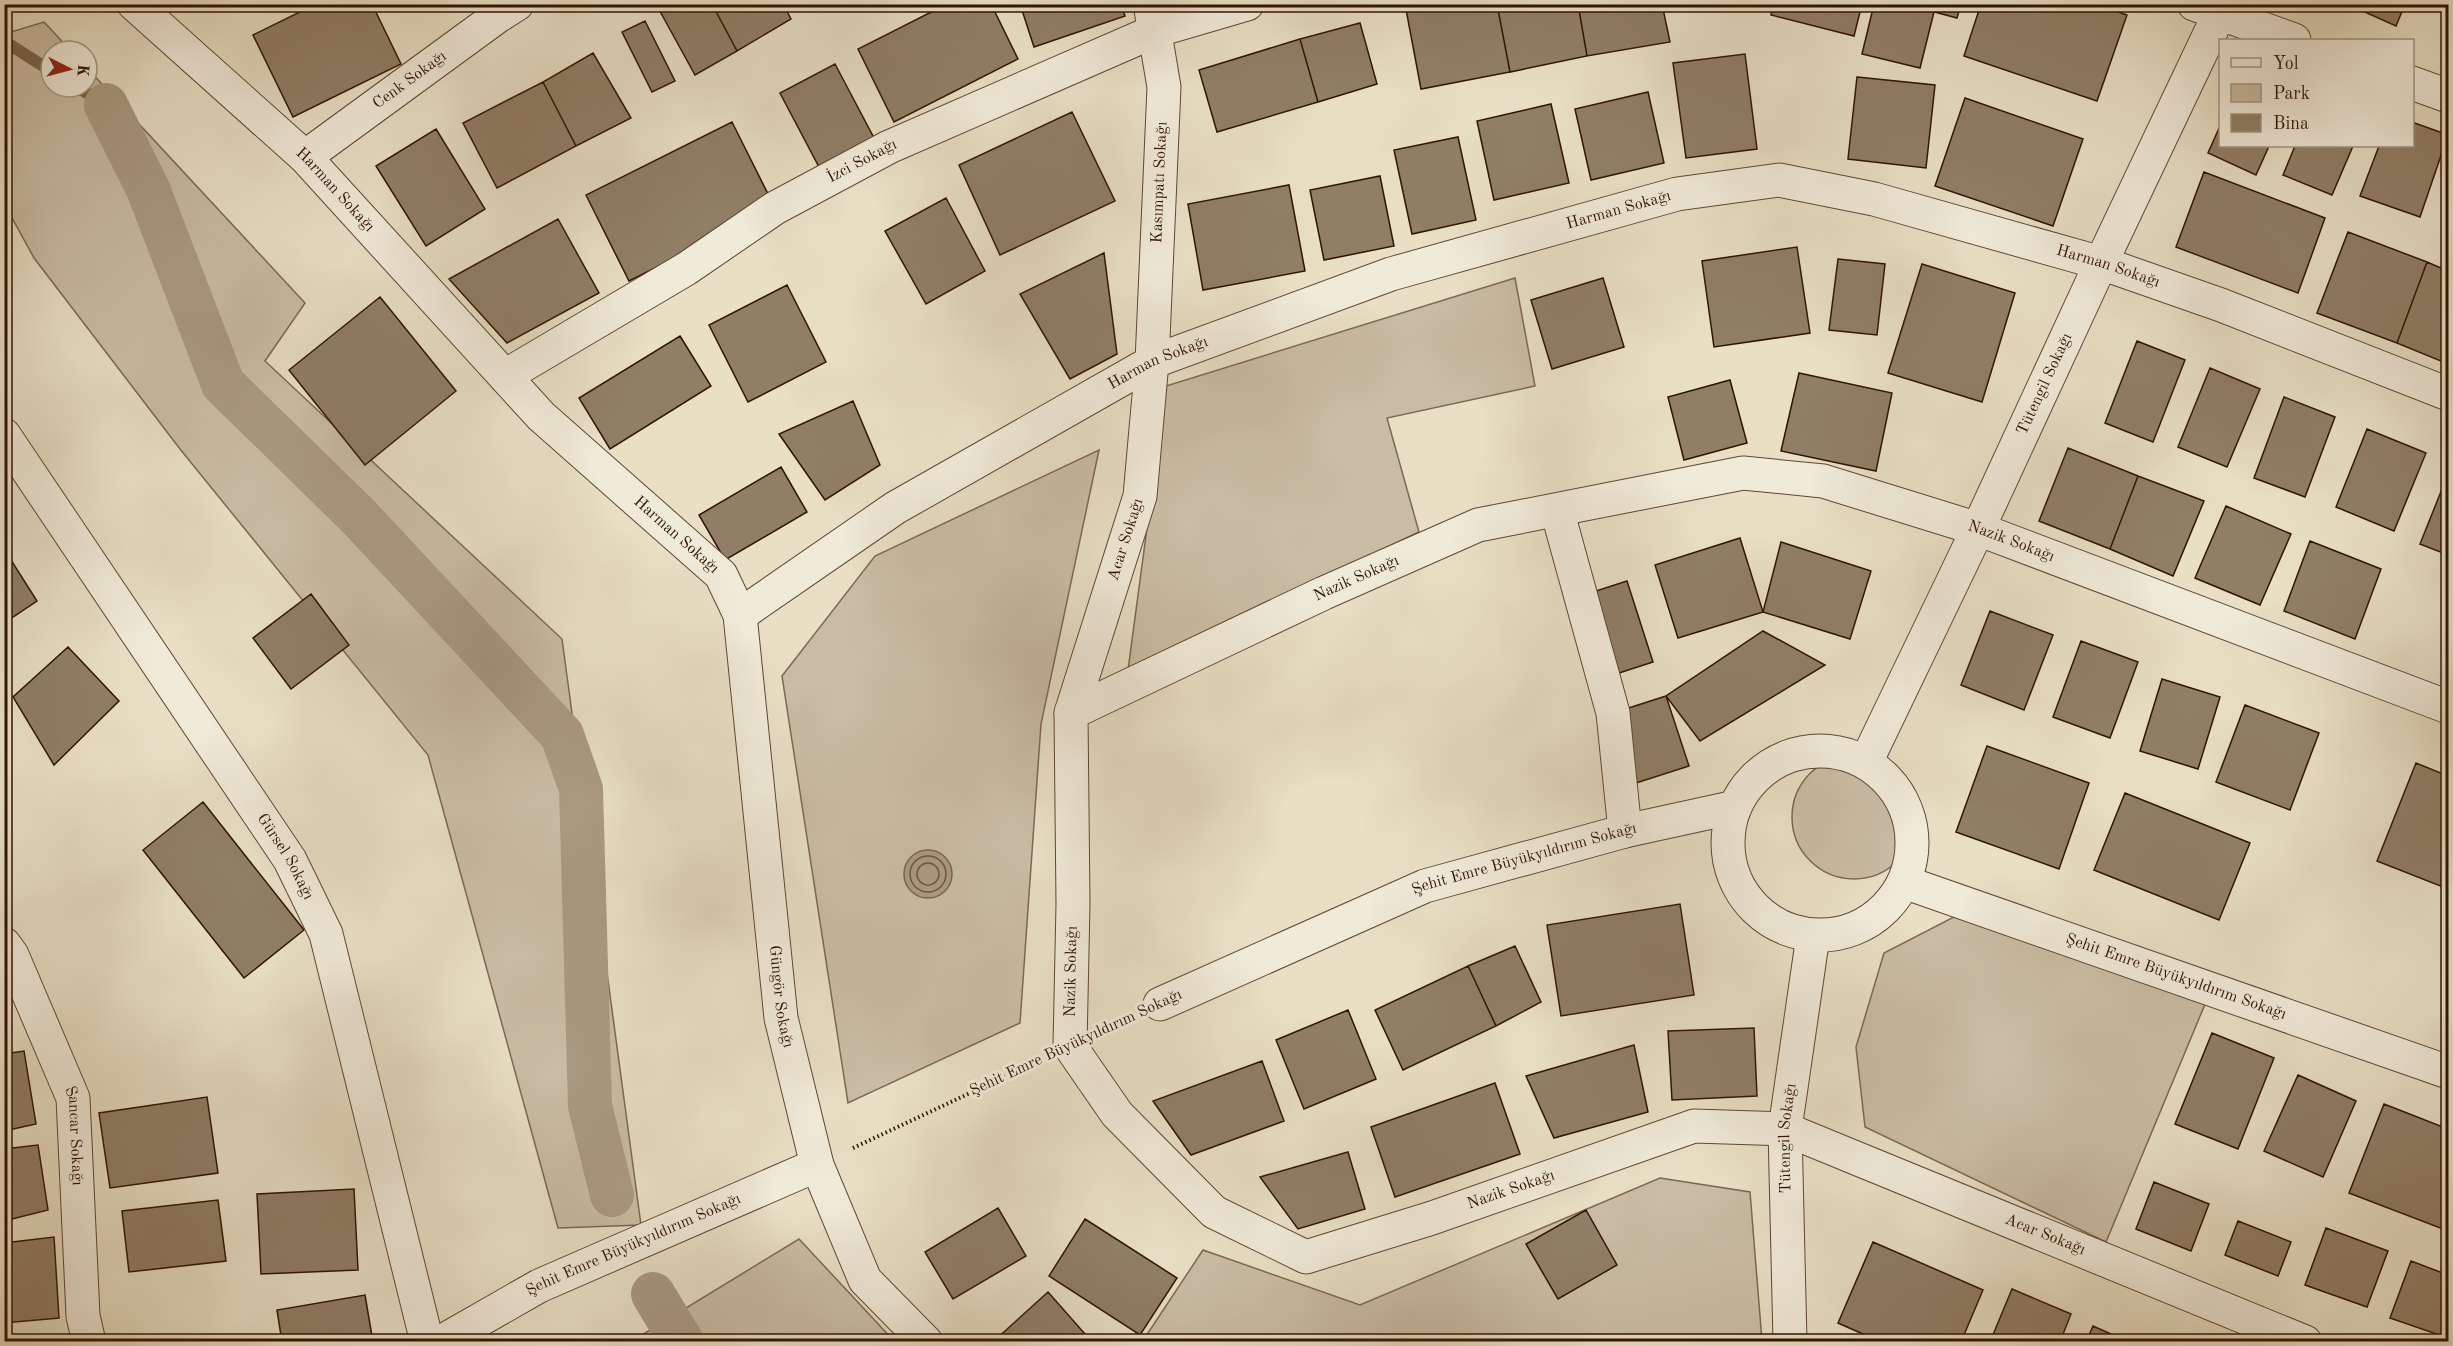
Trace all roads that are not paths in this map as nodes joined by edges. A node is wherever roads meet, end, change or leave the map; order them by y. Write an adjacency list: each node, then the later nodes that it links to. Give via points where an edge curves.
1 (134, 4): 9 (street, Harman Sokağı)
2 (517, 4): 9 (street, Cenk Sokağı)
3 (1247, 4): 5 (street, İzci Sokağı)
4 (2212, 8): 6 (street); 10 (street, Tütengil Sokağı)
5 (1152, 18): 11 (street, Kasımpatı Sokağı, via 1164,87); 12 (street, İzci Sokağı, via 889,147 775,208 686,269)
6 (2291, 39)
7 (2414, 84): 8 (street)
8 (2448, 96)
9 (305, 157): 12 (street, Harman Sokağı)
10 (2100, 263): 11 (street, Harman Sokağı, via 1874,199 1779,180 1677,194 1391,274); 13 (street, Harman Sokağı, via 2221,305); 16 (street, Tütengil Sokağı)
11 (1152, 362): 17 (street, Harman Sokağı, via 895,508); 19 (street, Acar Sokağı, via 1140,496)
12 (505, 376): 17 (street, Harman Sokağı, via 541,416 721,575)
13 (2448, 394)
14 (4, 435): 31 (street, Gürsel Sokağı, via 290,860 326,934)
15 (1557, 510): 16 (street, Nazik Sokağı, via 1743,473 1823,481); 19 (street, Nazik Sokağı, via 1478,525 1324,592); 22 (street, via 1613,713)
16 (1978, 529): 18 (street, Nazik Sokağı); 20 (street, Tütengil Sokağı)
17 (740, 615): 29 (street, Güngör Sokağı, via 781,1018)
18 (2448, 707)
19 (1071, 713): 28 (street, Nazik Sokağı, via 1070,1046 1117,1114 1214,1212 1306,1257 1432,1218 1694,1126)
20 (1866, 762): 21 (street, via 1835,752 1803,752 1773,764 1748,785); 23 (street, via 1896,790 1910,819 1913,851)
21 (1735, 807): 22 (street, Şehit Emre Büyükyıldırım Sokağı); 24 (street, via 1728,838 1731,870 1745,899 1769,921)
22 (1625, 831): 26 (street, Şehit Emre Büyükyıldırım Sokağı, via 1425,886)
23 (1904, 882): 24 (street, via 1874,920 1846,933); 27 (street, Şehit Emre Büyükyıldırım Sokağı)
24 (1813, 936): 28 (street, Tütengil Sokağı)
25 (4, 944): 30 (street, Sancar Sokağı, via 73,1098 83,1316)
26 (1160, 1004)
27 (2448, 1072)
28 (1785, 1129): 34 (street, Tütengil Sokağı); 35 (street, Acar Sokağı)
29 (817, 1165): 32 (street, Şehit Emre Büyükyıldırım Sokağı, via 539,1287); 33 (street, Güngör Sokağı, via 865,1280)
30 (90, 1341)
31 (427, 1341)
32 (441, 1341)
33 (926, 1341)
34 (1790, 1341)
35 (2305, 1341)

